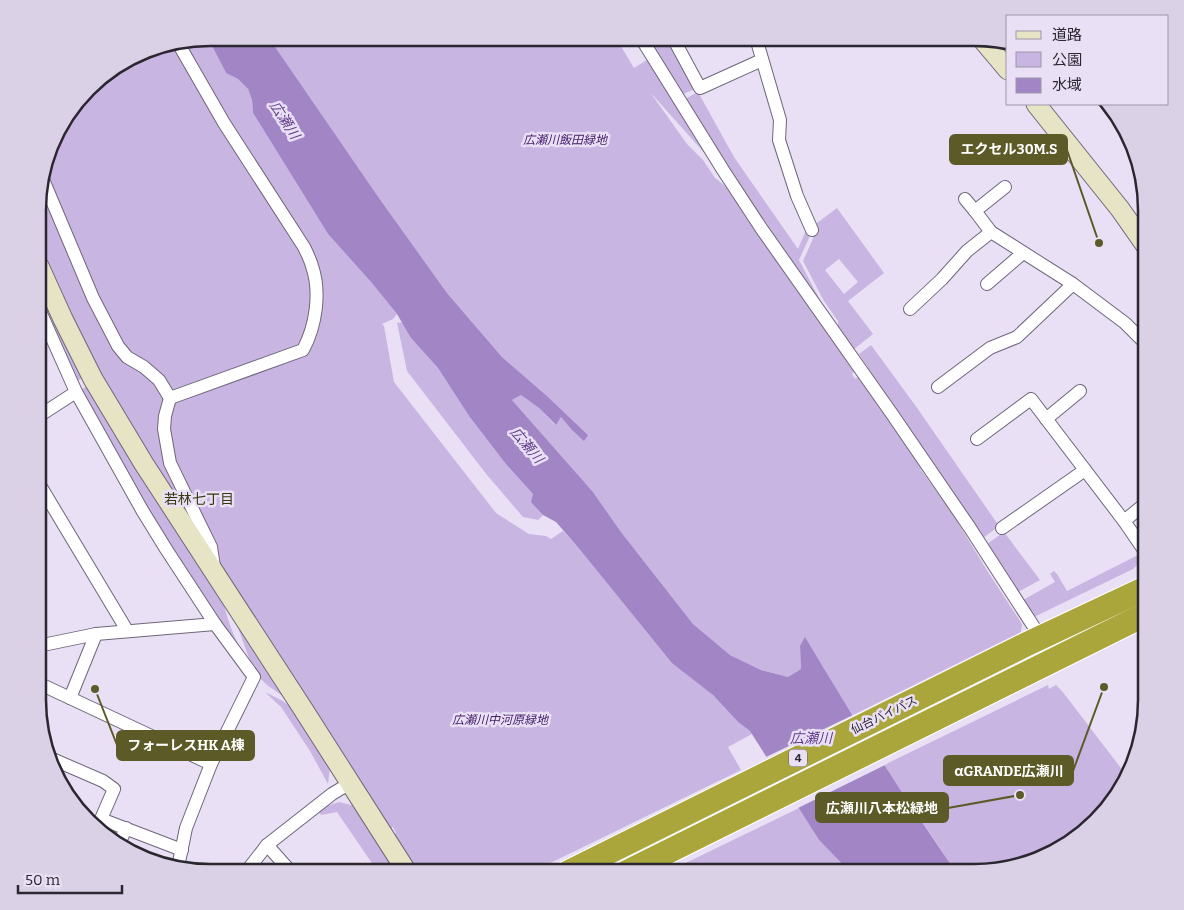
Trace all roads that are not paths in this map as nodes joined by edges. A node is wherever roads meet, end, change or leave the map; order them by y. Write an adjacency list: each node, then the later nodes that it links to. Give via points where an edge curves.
1 (647, 47): 42 (street, via 761,228 970,528)
2 (678, 47): 6 (street, via 700,88)
3 (758, 47): 6 (street)
4 (989, 47): 7 (street)
5 (181, 49): 26 (street, via 224,123 304,248 313,267 316,290 314,317 303,350)
6 (762, 60): 13 (street, via 780,120 778,140)
7 (1006, 68)
8 (1037, 105): 15 (street)
9 (1005, 187): 12 (street)
10 (48, 191): 26 (street, via 93,298 118,346 127,358 158,380)
11 (965, 199): 12 (street)
12 (975, 211): 14 (street)
13 (812, 230)
14 (991, 232): 16 (street); 20 (street, via 966,251)
15 (1138, 235)
16 (1023, 252): 18 (street); 19 (street)
17 (46, 282): 36 (street, via 94,380)
18 (987, 284)
19 (1072, 284): 22 (street); 23 (street, via 1017,337 990,348)
20 (910, 309)
21 (46, 325): 25 (street)
22 (1138, 336)
23 (938, 387)
24 (1080, 391): 28 (street)
25 (76, 392): 27 (street); 39 (street, via 142,510)
26 (170, 398): 36 (street, via 164,429 170,463 211,546)
27 (46, 411)
28 (1046, 419): 29 (street, via 1031,399); 30 (street)
29 (977, 439)
30 (1085, 470): 33 (street); 34 (street)
31 (47, 505): 40 (street, via 125,626)
32 (1137, 511): 33 (street)
33 (1124, 521): 35 (street)
34 (1002, 528)
35 (1137, 540)
36 (216, 575): 48 (street)
37 (1137, 592): 42 (highway, 仙台バイパス / 4)
38 (1137, 618): 58 (highway, 4)
39 (215, 624): 40 (street); 47 (street, via 254,677)
40 (125, 631): 41 (street)
41 (96, 634): 43 (street); 45 (street)
42 (1034, 641): 57 (highway, 仙台バイパス / 4)
43 (47, 644)
44 (47, 687): 45 (street)
45 (70, 698): 47 (street)
46 (59, 762): 49 (street, via 114,789 101,819)
47 (211, 764): 52 (street, via 186,828)
48 (350, 783): 51 (street); 56 (street)
49 (126, 828): 50 (street); 52 (street)
50 (122, 838)
51 (267, 845): 54 (street); 55 (street)
52 (182, 850): 53 (street)
53 (179, 861)
54 (253, 863)
55 (284, 863)
56 (401, 863)
57 (586, 863)
58 (644, 864)

